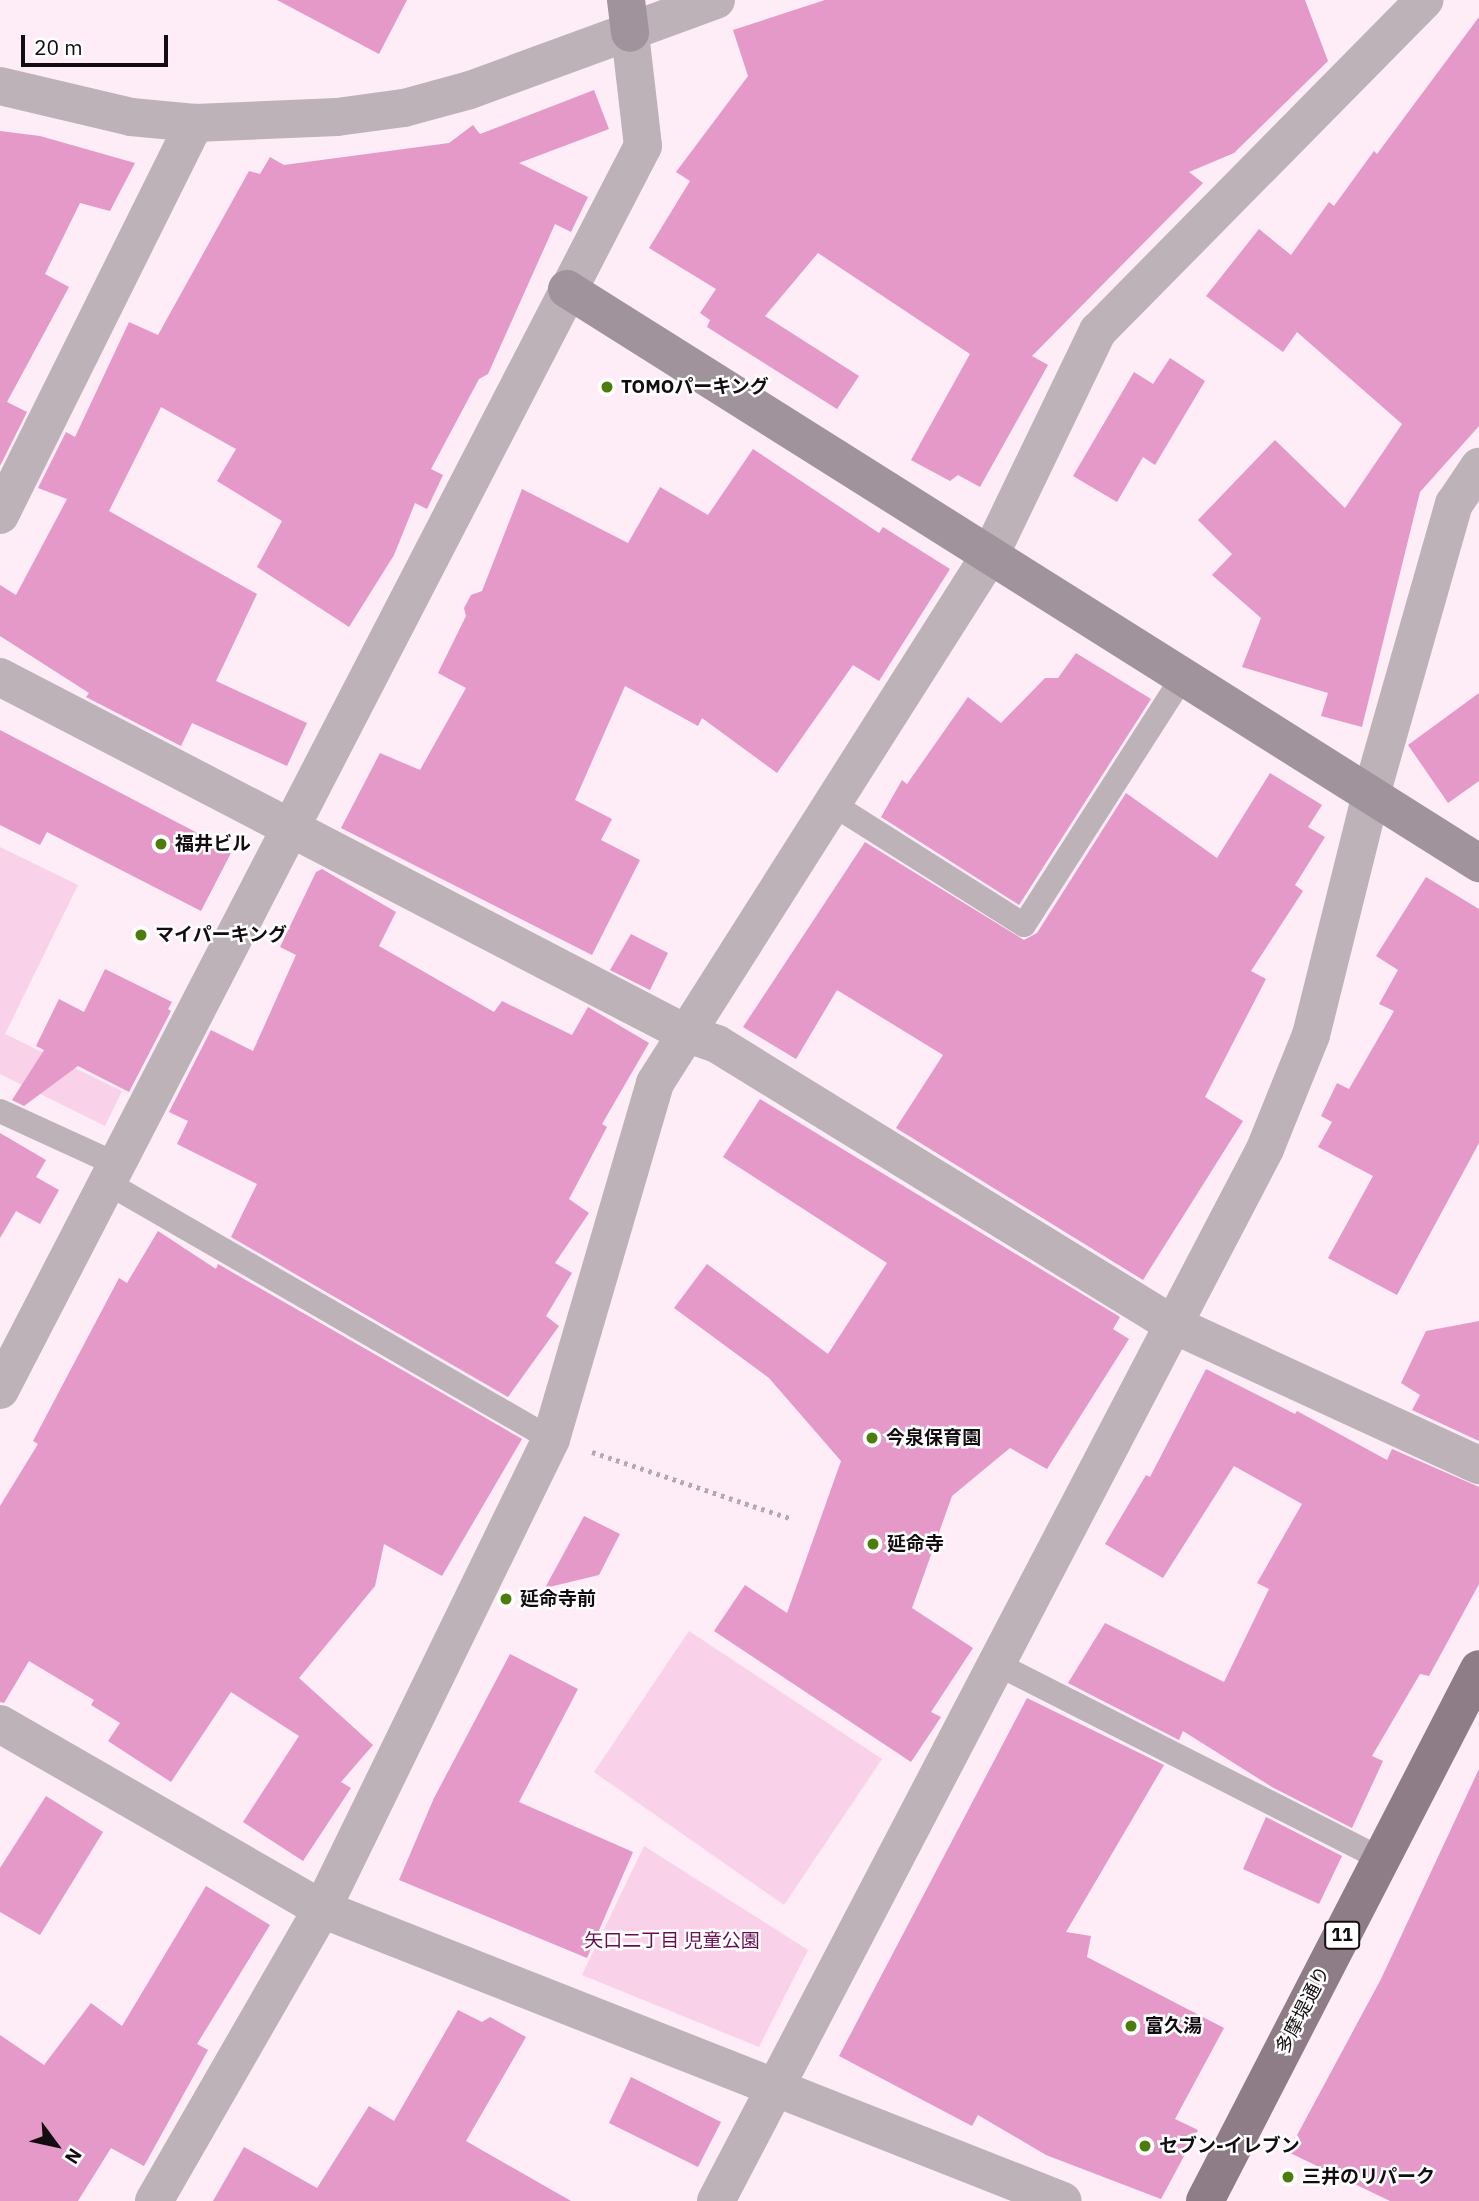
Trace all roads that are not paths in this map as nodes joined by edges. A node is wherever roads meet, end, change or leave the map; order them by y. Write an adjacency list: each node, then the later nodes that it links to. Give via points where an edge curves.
1 (716, 0): 3 (street)
2 (1424, 0): 9 (street, via 1098,331)
3 (628, 17): 5 (street, via 404,108 266,124); 6 (street, via 643,146)
4 (0, 86): 5 (street, via 131,117)
5 (195, 123): 8 (street)
6 (567, 289): 9 (street); 14 (street)
7 (1479, 467): 12 (street, via 1454,504)
8 (0, 515)
9 (990, 555): 10 (street); 13 (street)
10 (1183, 676): 12 (street); 13 (lane, via 1024,925)
11 (0, 677): 14 (street)
12 (1371, 794): 15 (street); 19 (street, via 1311,1035 1265,1149)
13 (831, 803): 16 (street)
14 (290, 827): 16 (street); 18 (street)
15 (1479, 863)
16 (685, 1033): 19 (street, via 718,1044); 21 (street, via 655,1083)
17 (0, 1111): 18 (lane)
18 (111, 1173): 20 (street); 21 (lane)
19 (1172, 1324): 22 (street); 23 (street)
20 (0, 1390)
21 (551, 1439): 27 (street)
22 (1479, 1465)
23 (999, 1665): 26 (lane); 28 (street)
24 (1479, 1669): 26 (main road, 多摩堤通り / 11)
25 (0, 1724): 27 (street)
26 (1381, 1859): 32 (main road, 多摩堤通り / 11)
27 (322, 1909): 28 (street); 29 (street)
28 (775, 2089): 30 (street); 31 (street)
29 (154, 2201)
30 (716, 2201)
31 (1063, 2201)
32 (1205, 2201)

